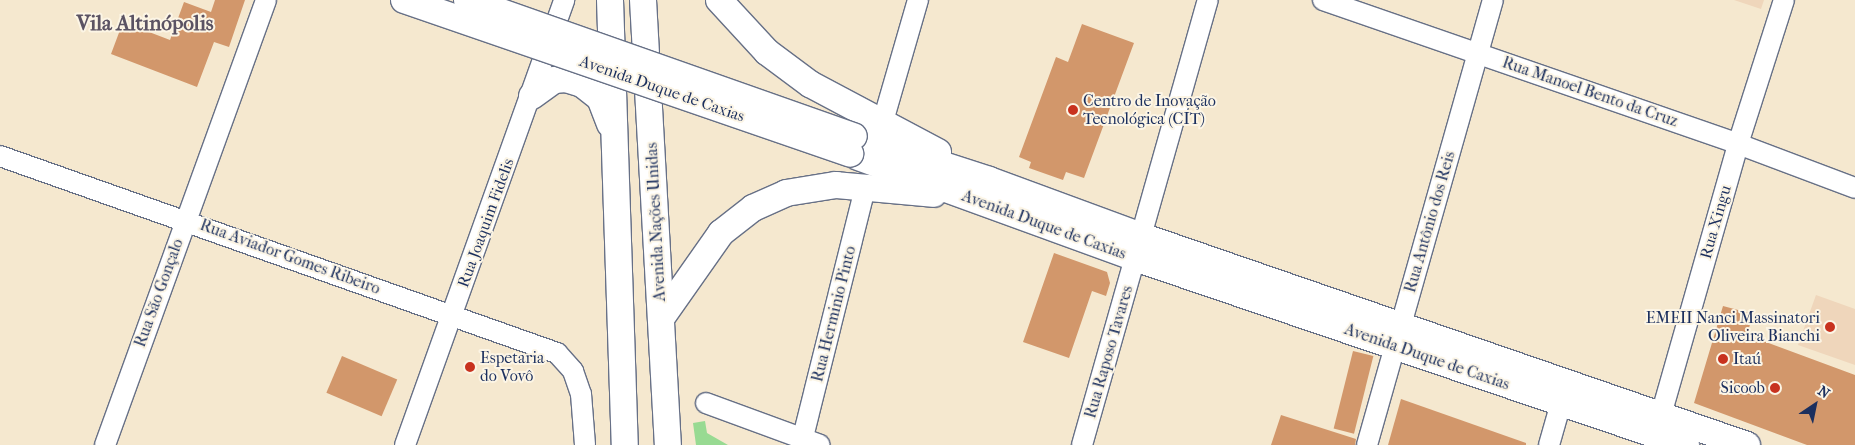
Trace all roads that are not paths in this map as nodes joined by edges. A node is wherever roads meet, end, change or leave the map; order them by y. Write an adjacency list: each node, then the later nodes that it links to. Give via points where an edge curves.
1 (266, 0): 22 (street, Rua São Gonçalo)
2 (404, 0): 16 (main road, Avenida Duque de Caxias, bridge)
3 (467, 0): 16 (main road, Avenida Duque de Caxias, bridge)
4 (564, 0): 14 (street, Rua Joaquim Fidelis)
5 (610, 0): 15 (main road)
6 (643, 0): 25 (main road, Avenida Nações Unidas)
7 (719, 0): 16 (main road, via 767,52 810,84)
8 (918, 0): 16 (street)
9 (1208, 0): 23 (street, Rua Raposo Tavares)
10 (1323, 0): 13 (street, Rua Manoel Bento da Cruz)
11 (1493, 0): 13 (street, Rua Antônio dos Reis)
12 (1784, 0): 17 (street, Rua Xingu)
13 (1478, 53): 17 (street, Rua Manoel Bento da Cruz); 26 (street, Rua Antônio dos Reis)
14 (532, 96): 15 (main road, via 554,80 566,79 582,84 600,98); 24 (street, Rua Joaquim Fidelis)
15 (612, 129): 27 (main road)
16 (867, 140): 19 (main road, Avenida Duque de Caxias); 19 (main road)
17 (1738, 144): 20 (street, Rua Manoel Bento da Cruz); 30 (street, Rua Xingu)
18 (0, 156): 22 (street, Rua Aviador Gomes Ribeiro)
19 (980, 188): 21 (main road); 23 (main road, Avenida Duque de Caxias)
20 (1855, 188)
21 (865, 189): 25 (main road, via 836,185 786,193 753,208 720,233); 31 (street, Rua Herminio Pinto)
22 (185, 220): 24 (street, Rua Aviador Gomes Ribeiro); 32 (street, Rua São Gonçalo)
23 (1138, 247): 26 (main road, Avenida Duque de Caxias); 38 (street, Rua Raposo Tavares)
24 (452, 315): 33 (street, Rua Joaquim Fidelis); 34 (street, Rua Aviador Gomes Ribeiro, via 558,353 573,371 581,394)
25 (662, 317): 37 (main road, Avenida Nações Unidas)
26 (1398, 337): 28 (main road, Avenida Duque de Caxias); 30 (main road, Avenida Duque de Caxias); 39 (street, Rua Antônio dos Reis)
27 (623, 378): 35 (main road); 36 (main road)
28 (1561, 403): 30 (main road, Avenida Duque de Caxias); 40 (street)
29 (706, 404): 31 (street)
30 (1656, 431): 41 (main road, Avenida Duque de Caxias); 42 (main road, Avenida Duque de Caxias)
31 (808, 443)
32 (105, 445)
33 (405, 445)
34 (585, 445)
35 (607, 445)
36 (625, 445)
37 (668, 445)
38 (1082, 445)
39 (1367, 445)
40 (1548, 445)
41 (1686, 445)
42 (1747, 445)

